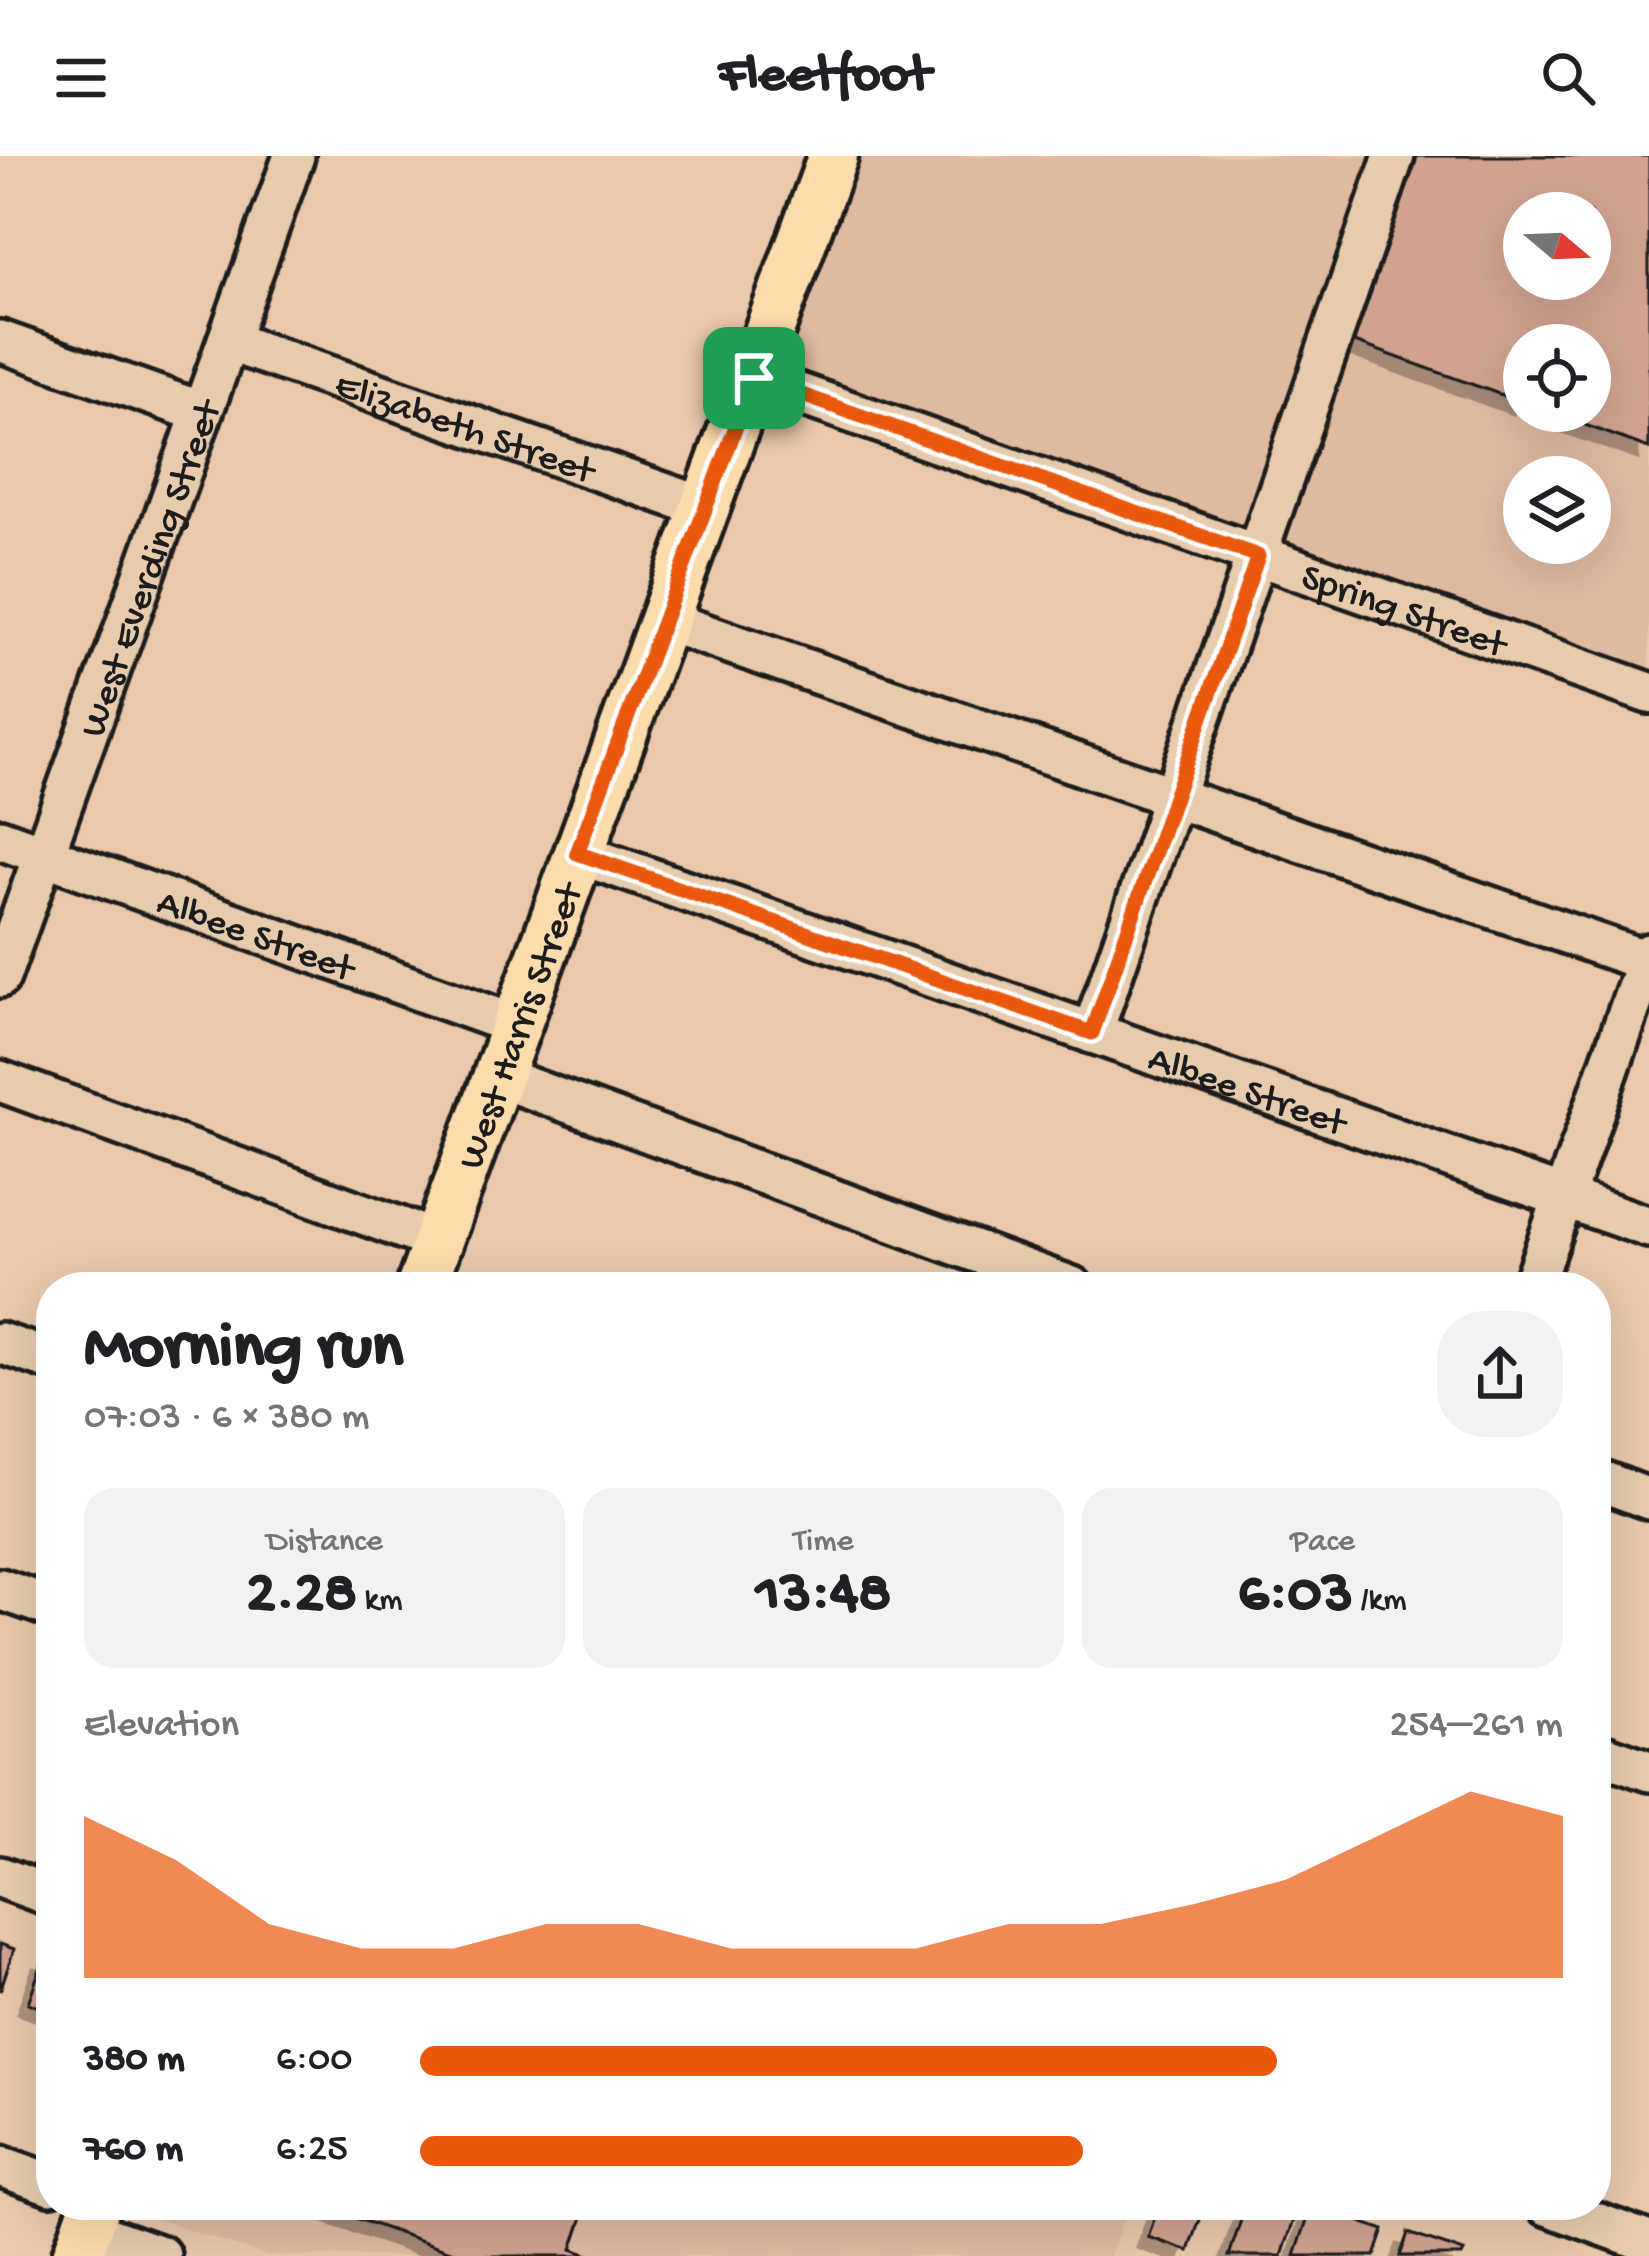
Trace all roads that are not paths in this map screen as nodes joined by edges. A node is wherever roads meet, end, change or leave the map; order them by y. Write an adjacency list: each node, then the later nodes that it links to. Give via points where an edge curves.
1 (294, 156): 5 (street, West Everding Street)
2 (833, 156): 6 (main road, West Harris Street)
3 (1394, 156): 9 (street)
4 (0, 340): 7 (street)
5 (228, 341): 7 (street, West Everding Street); 8 (street, Elizabeth Street)
6 (754, 378): 8 (main road, West Harris Street); 9 (street, Spring Street)
7 (201, 412): 15 (street, West Everding Street)
8 (706, 508): 10 (main road, West Harris Street)
9 (1258, 556): 11 (street, Spring Street); 12 (street)
10 (666, 621): 12 (street); 14 (main road, West Harris Street)
11 (1649, 693)
12 (1174, 798): 16 (street); 19 (street)
13 (0, 839): 15 (street, Albee Street)
14 (577, 853): 18 (main road, West Harris Street); 19 (street, Albee Street)
15 (44, 854): 17 (street, West Everding Street); 18 (street, Albee Street)
16 (1648, 959): 22 (street)
17 (0, 977)
18 (515, 1025): 20 (main road, West Harris Street)
19 (1092, 1033): 22 (street, Albee Street)
20 (496, 1076): 24 (main road, West Harris Street); 26 (street)
21 (0, 1081): 24 (street)
22 (1563, 1196): 23 (street, Albee Street); 27 (street)
23 (1649, 1227)
24 (437, 1241): 25 (main road, West Harris Street)
25 (426, 1272)
26 (1031, 1272)
27 (1537, 1272)
28 (0, 1343): 29 (street)
29 (36, 1355)
30 (1611, 1485): 31 (street)
31 (1649, 1499)
32 (0, 1589): 33 (street)
33 (36, 1602)
34 (1611, 1757): 35 (street)
35 (1649, 1771)
36 (0, 1877): 37 (street)
37 (36, 1890)
38 (0, 2166): 39 (street)
39 (36, 2179)
40 (1588, 2220): 42 (street)
41 (86, 2230): 43 (street)
42 (1649, 2242)
43 (160, 2256)

